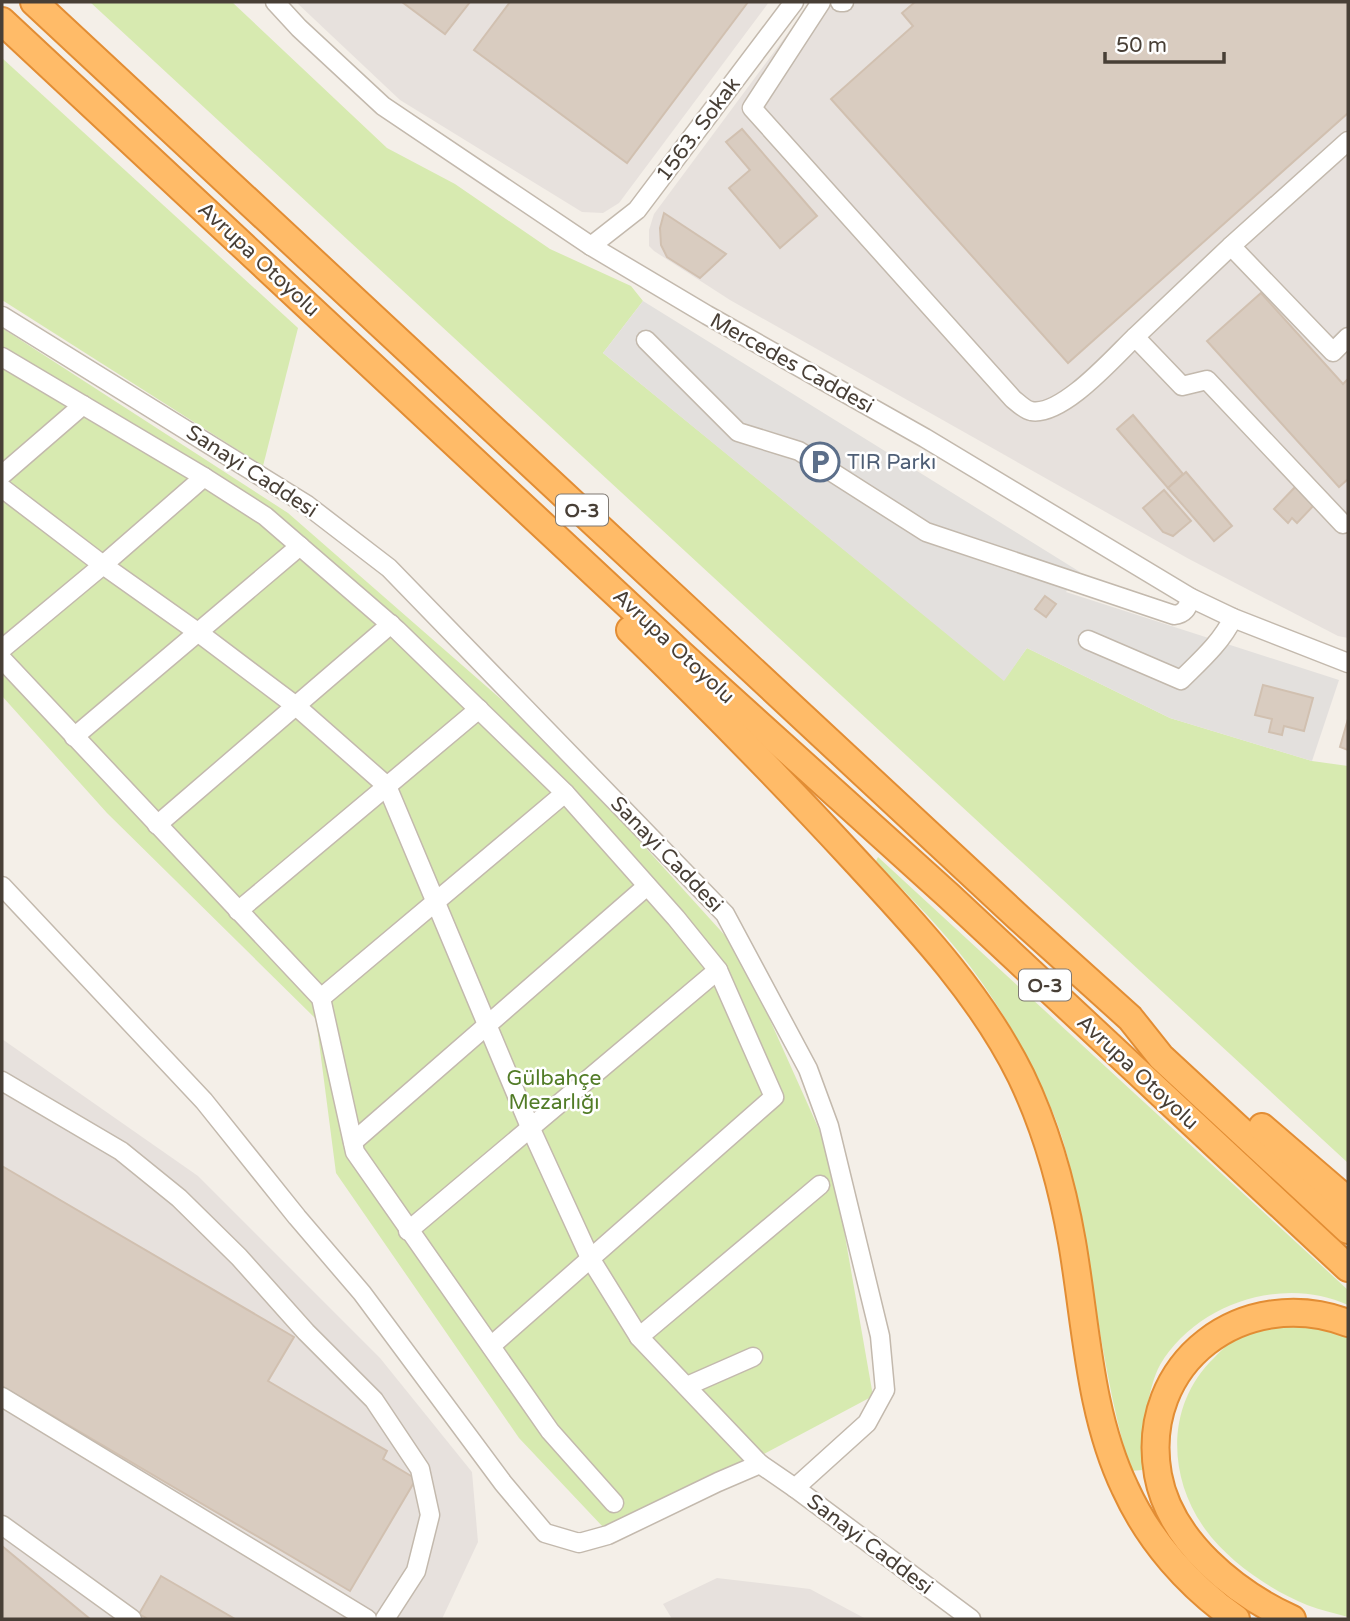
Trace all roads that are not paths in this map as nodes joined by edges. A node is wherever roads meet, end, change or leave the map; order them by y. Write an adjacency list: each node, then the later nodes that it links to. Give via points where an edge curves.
1 (34, 2): 42 (highway, Avrupa Otoyolu / O-3)
2 (275, 2): 7 (street, Mercedes Caddesi, via 383,106)
3 (794, 2): 7 (street, 1563. Sokak, via 637,210)
4 (821, 2): 10 (street, via 752,108 1013,399 1029,411 1043,411 1072,396)
5 (2, 21): 19 (highway, Avrupa Otoyolu / O-3)
6 (1348, 141): 8 (street)
7 (591, 246): 22 (street, Mercedes Caddesi)
8 (1231, 246): 10 (street); 11 (street, via 1333,352)
9 (2, 316): 60 (street, Sanayi Caddesi, via 261,475 362,545 423,602 725,915 808,1069 829,1126 880,1336 885,1390 867,1423)
10 (1135, 337): 18 (street, via 1182,386 1207,380)
11 (1348, 337)
12 (646, 340): 22 (street, via 738,432 799,451 926,531 1174,615 1186,611)
13 (2, 357): 14 (street)
14 (83, 405): 15 (street); 16 (street)
15 (2, 475)
16 (204, 477): 20 (street, via 265,516); 21 (street)
17 (2, 488): 21 (street)
18 (1346, 524)
19 (553, 533): 52 (highway, Avrupa Otoyolu / O-3); 67 (highway, via 584,579 624,624 745,743 932,944 997,1033 1021,1077 1052,1156 1072,1241 1100,1410 1124,1488 1165,1554 1196,1588)
20 (300, 546): 24 (street); 25 (street)
21 (103, 565): 25 (street); 27 (street)
22 (1191, 598): 23 (street, Mercedes Caddesi)
23 (1233, 618): 26 (street, via 1216,645 1181,680); 29 (street, Mercedes Caddesi)
24 (391, 624): 30 (street); 31 (street)
25 (199, 633): 30 (street); 32 (street)
26 (1088, 640)
27 (2, 649)
28 (2, 659): 32 (street)
29 (1348, 663)
30 (296, 706): 33 (street); 35 (street)
31 (479, 709): 33 (street); 34 (street)
32 (74, 737): 35 (street)
33 (387, 786): 38 (street); 39 (street)
34 (565, 793): 37 (street); 38 (street)
35 (157, 825): 39 (street)
36 (2, 886): 59 (street, via 204,1101 362,1293 545,1533 579,1543 608,1535)
37 (647, 886): 40 (street); 43 (street)
38 (435, 902): 41 (street); 43 (street)
39 (238, 911): 41 (street)
40 (718, 970): 45 (street); 51 (street, via 774,1097)
41 (321, 998): 46 (street)
42 (1130, 1018): 48 (highway, via 1202,1073); 49 (highway, Avrupa Otoyolu / O-3, via 1161,1057)
43 (488, 1023): 45 (street); 46 (street)
44 (2, 1081): 65 (street, via 121,1151 179,1198 374,1400 420,1469 430,1515 416,1571)
45 (530, 1127): 50 (street); 51 (street)
46 (353, 1142): 50 (street, via 355,1152)
47 (820, 1185): 54 (street)
48 (1348, 1201)
49 (1348, 1230)
50 (408, 1231): 55 (street)
51 (590, 1258): 54 (street); 55 (street)
52 (1348, 1268)
53 (1348, 1323): 68 (highway, via 1300,1311 1239,1322 1216,1334 1197,1350 1170,1388 1156,1430 1158,1476 1183,1531 1223,1575)
54 (639, 1337): 57 (street)
55 (491, 1346): 61 (street, via 550,1431)
56 (753, 1357): 57 (street)
57 (687, 1386): 59 (street)
58 (2, 1397): 64 (street)
59 (760, 1464): 60 (street)
60 (795, 1488): 66 (street, Sanayi Caddesi)
61 (614, 1503)
62 (2, 1525): 63 (street)
63 (132, 1619)
64 (367, 1619)
65 (385, 1619)
66 (971, 1619)
67 (1236, 1619)
68 (1292, 1619)

